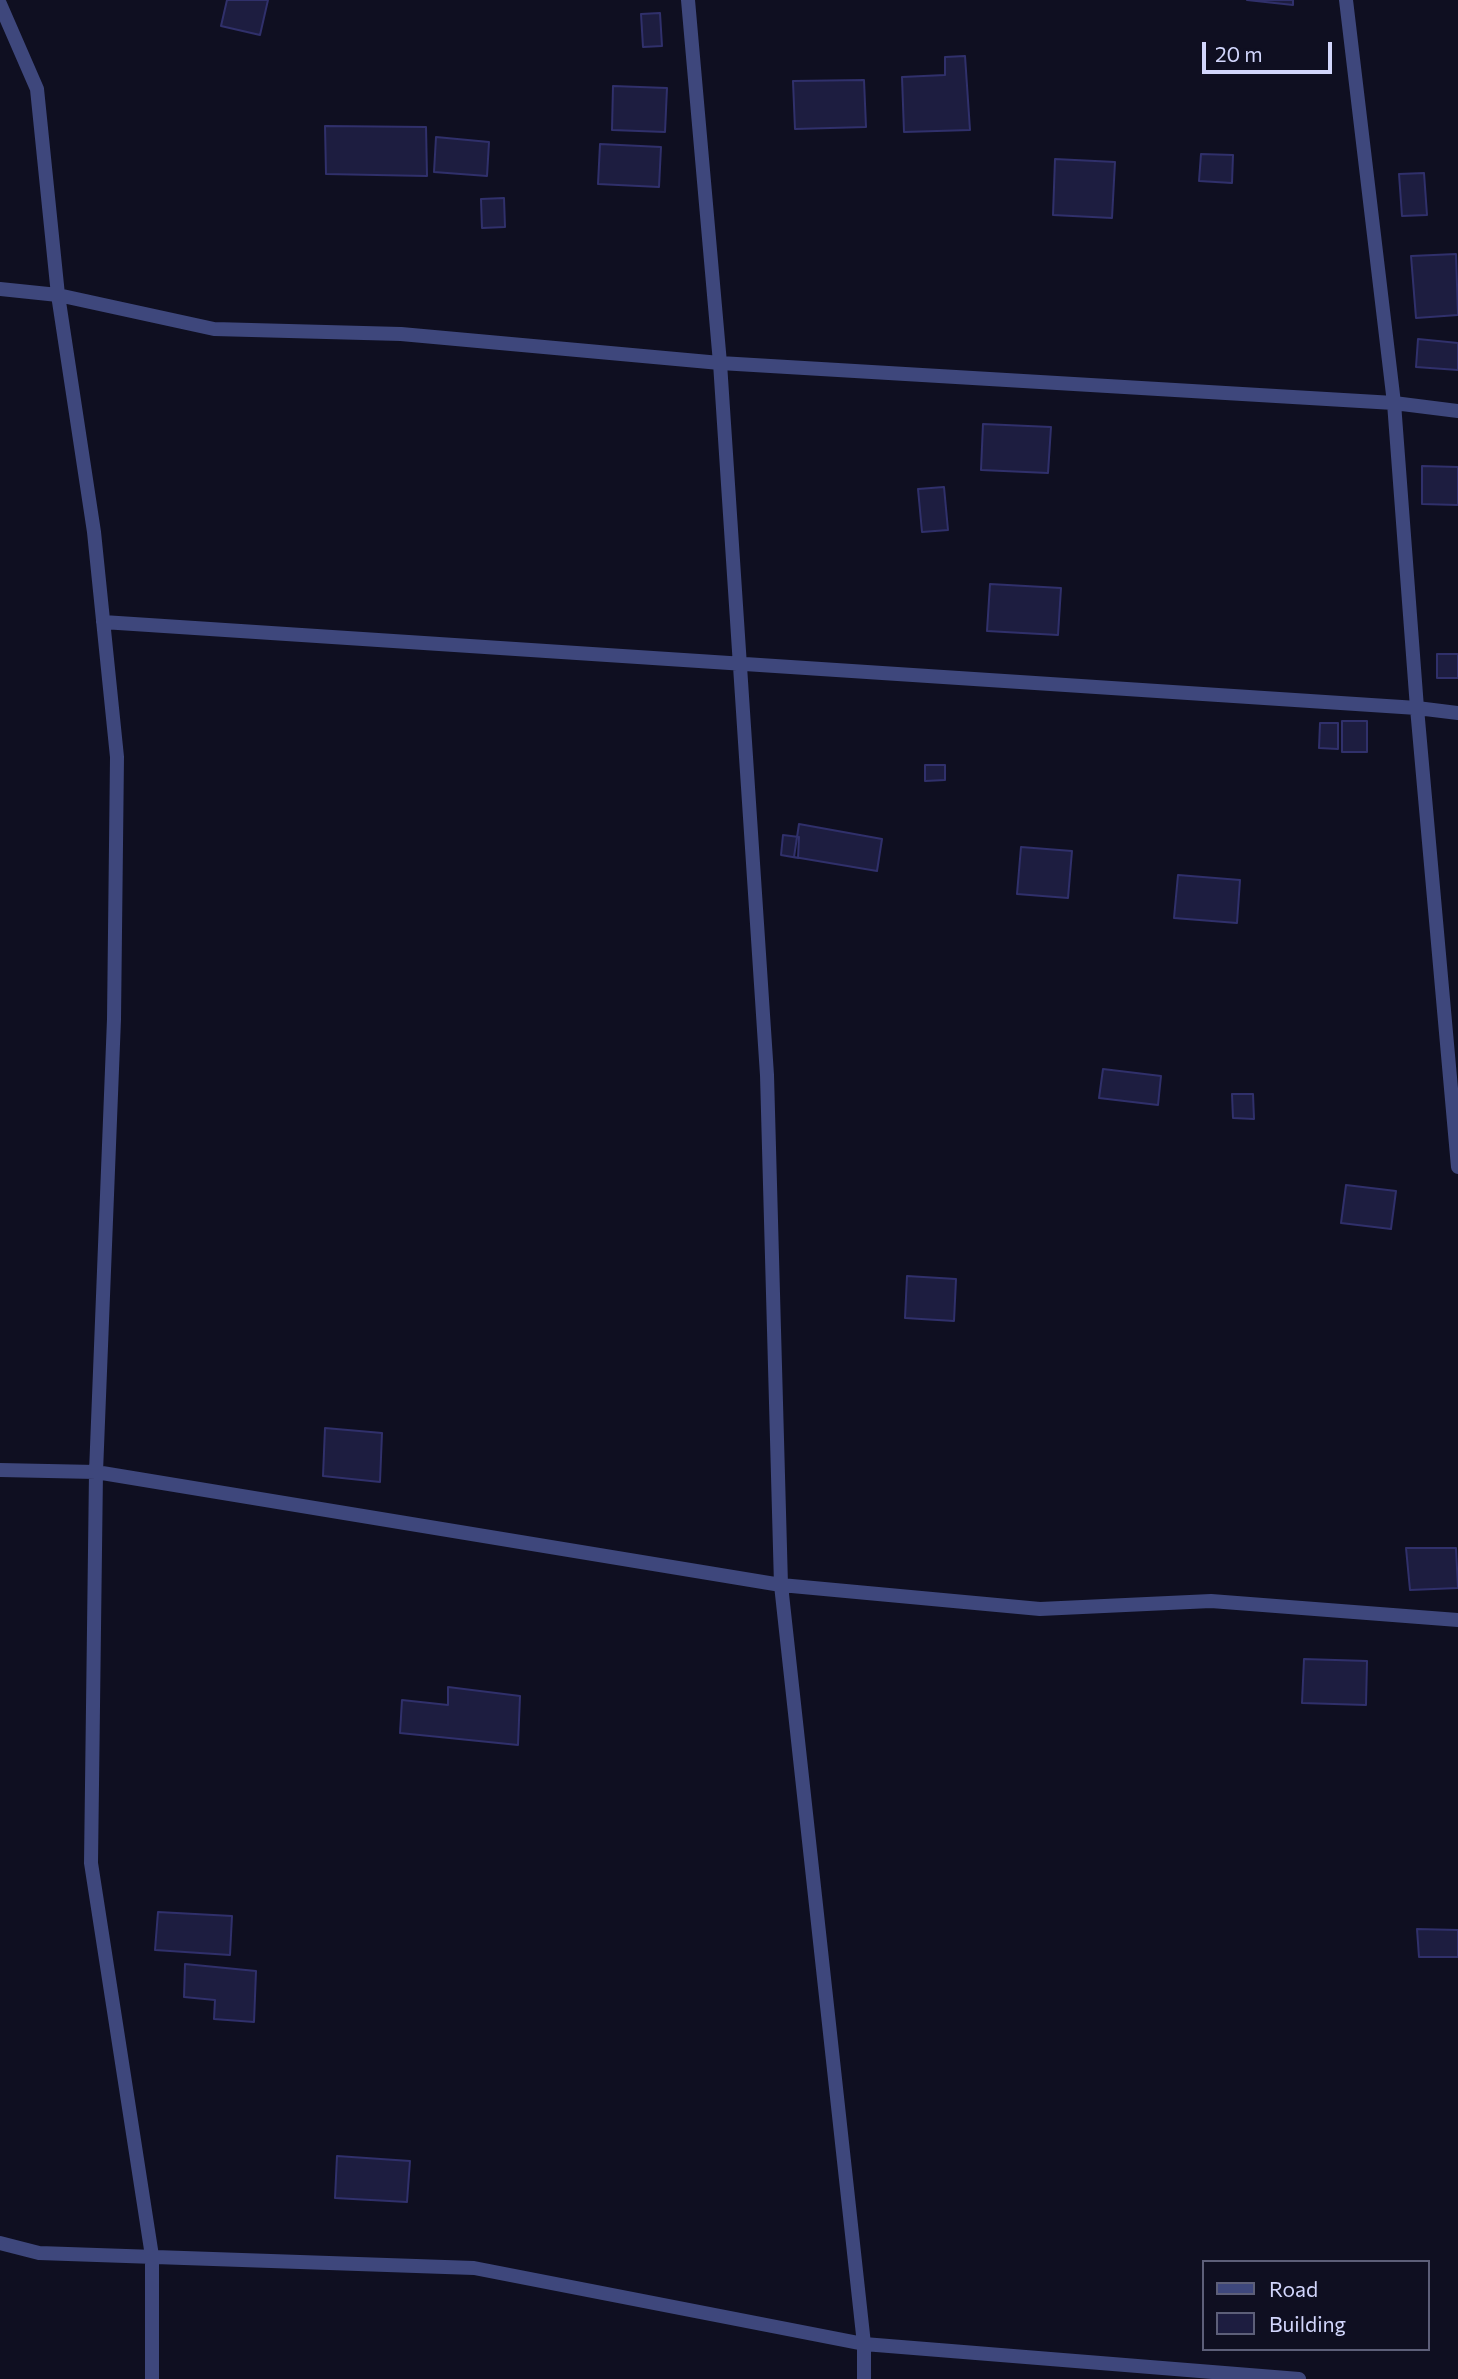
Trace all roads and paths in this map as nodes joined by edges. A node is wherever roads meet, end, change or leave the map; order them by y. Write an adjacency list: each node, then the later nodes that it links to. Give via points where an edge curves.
1 (688, 0): 6 (street)
2 (1346, 0): 7 (street)
3 (0, 4): 5 (street, via 37,89)
4 (0, 289): 5 (street)
5 (58, 295): 6 (street, via 214,330 401,334); 9 (street)
6 (720, 363): 7 (street); 10 (street)
7 (1394, 403): 8 (street); 11 (street)
8 (1458, 411)
9 (103, 622): 10 (street); 15 (street, via 117,785 114,1019)
10 (739, 662): 11 (street); 16 (street, via 767,1075)
11 (1417, 708): 12 (street); 13 (street)
12 (1458, 713)
13 (1458, 1167)
14 (0, 1470): 15 (street)
15 (96, 1472): 16 (street); 19 (street, via 91,1863)
16 (781, 1585): 17 (street, via 1040,1609 1211,1601); 20 (street)
17 (1458, 1620)
18 (0, 2243): 19 (street, via 38,2252)
19 (152, 2256): 20 (street, via 474,2268); 21 (street)
20 (864, 2344): 22 (street); 23 (street)
21 (152, 2379)
22 (864, 2379)
23 (1299, 2379)

